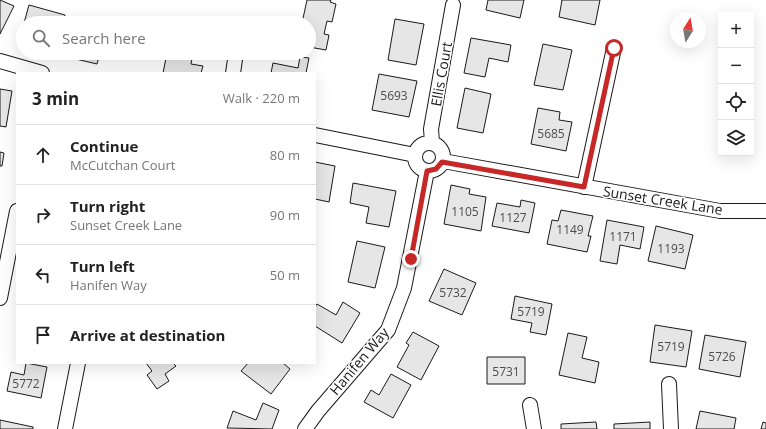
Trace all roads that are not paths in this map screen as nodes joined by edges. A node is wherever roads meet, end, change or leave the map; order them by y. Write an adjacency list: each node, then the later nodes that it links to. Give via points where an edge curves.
1 (453, 5): 8 (street, Ellis Court, via 431,129)
2 (614, 48): 12 (street)
3 (0, 60): 5 (street)
4 (235, 60): 6 (street)
5 (39, 72)
6 (233, 72)
7 (316, 136): 9 (street)
8 (432, 142): 9 (street, via 420,145); 10 (street, via 441,148 444,156)
9 (415, 155): 11 (street, via 416,163)
10 (442, 162): 11 (street, via 436,169); 12 (street, Sunset Creek Lane)
11 (427, 171): 21 (street, Hanifen Way, via 404,288 388,330)
12 (584, 187): 13 (street, Sunset Creek Lane, via 720,211)
13 (766, 211)
14 (16, 215): 15 (street)
15 (2, 277): 16 (street)
16 (0, 298)
17 (78, 364): 20 (street)
18 (669, 384): 23 (street)
19 (530, 405): 22 (street)
20 (65, 429)
21 (305, 429)
22 (534, 429)
23 (671, 429)

